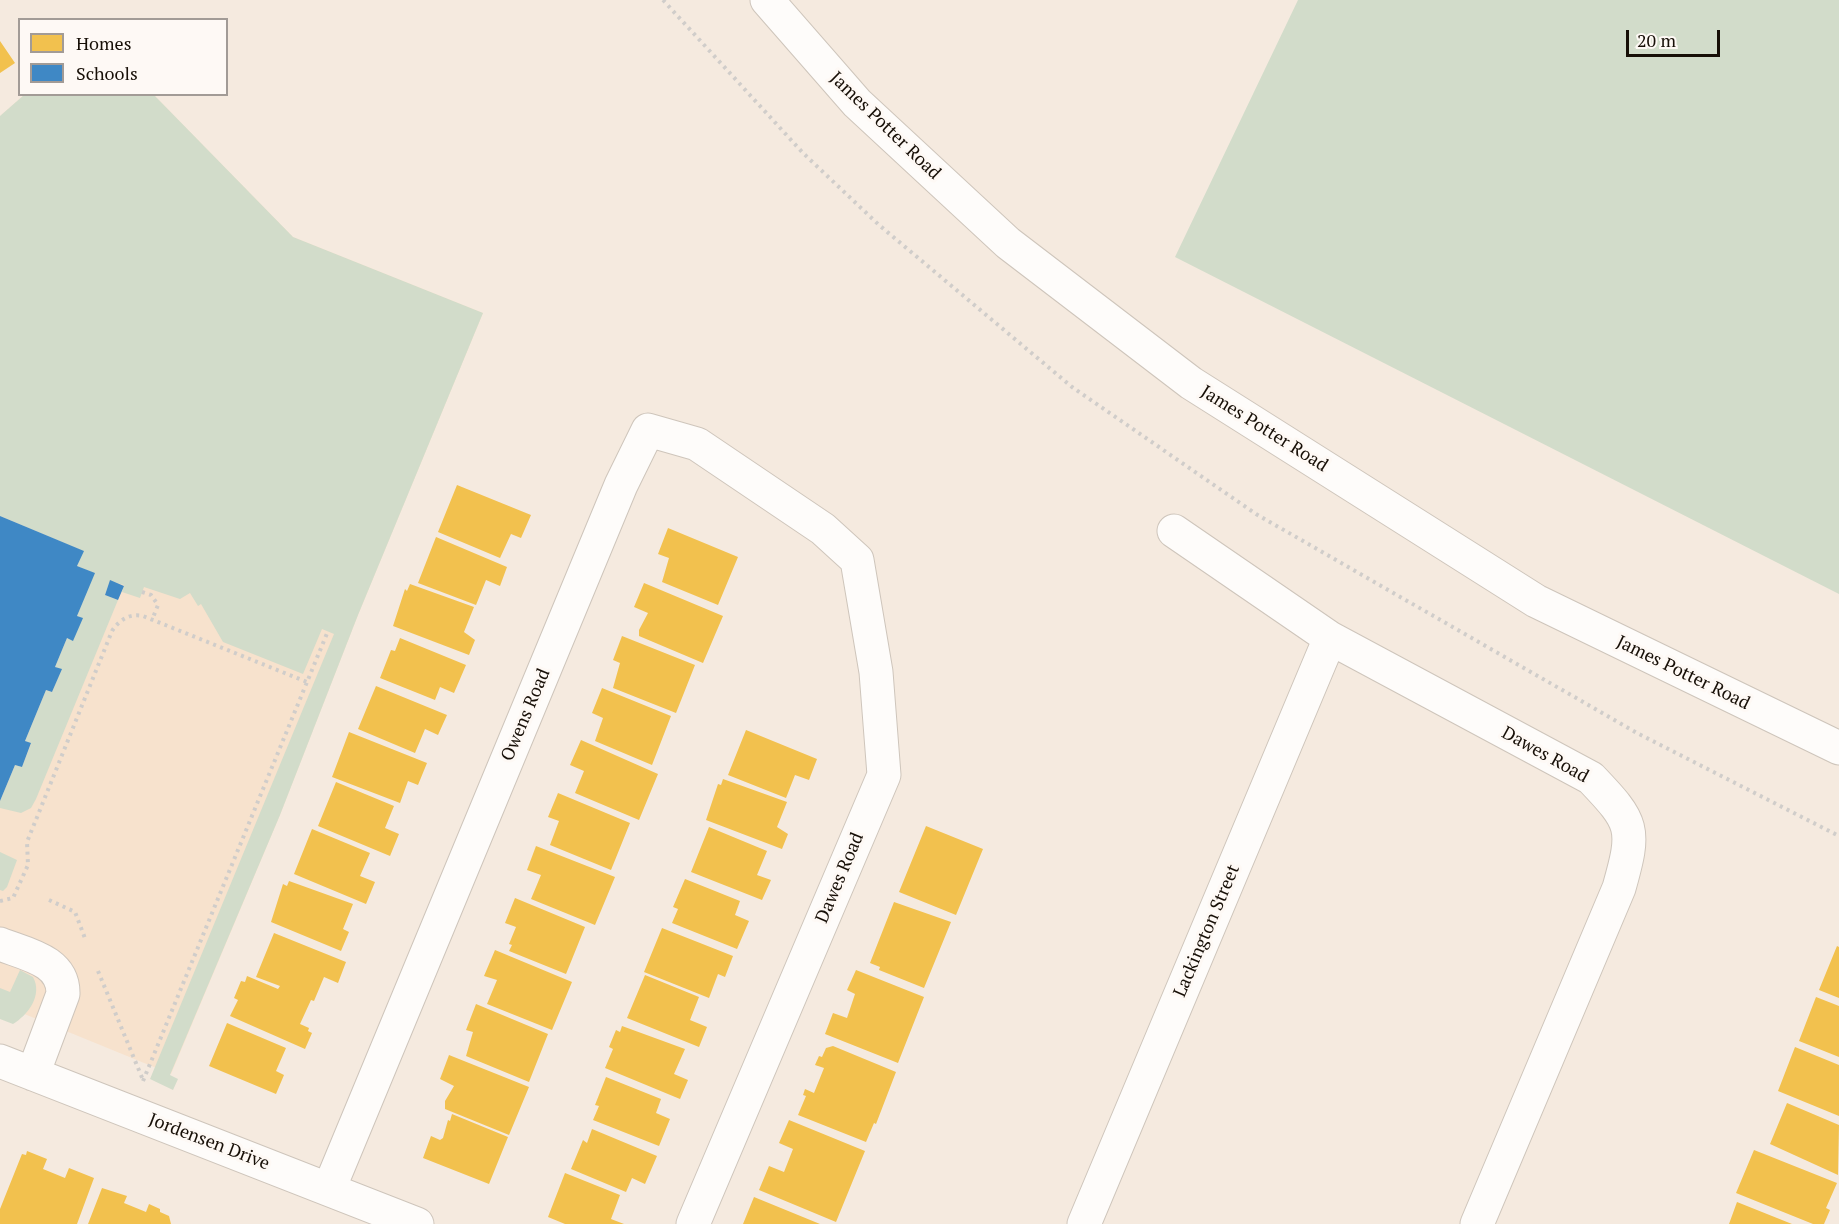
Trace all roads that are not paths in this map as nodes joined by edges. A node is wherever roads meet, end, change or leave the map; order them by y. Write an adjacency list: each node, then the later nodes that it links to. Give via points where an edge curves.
1 (766, 0): 5 (street, James Potter Road, via 857,103 1008,243 1191,383 1536,601)
2 (823, 529): 9 (street, Owens Road, via 697,444 648,430 621,485); 11 (street, Dawes Road, via 858,560 876,672 884,775)
3 (1174, 531): 4 (street, Dawes Road)
4 (1330, 638): 12 (street, Lackington Street); 13 (street, Dawes Road, via 1591,778 1618,806 1629,825 1630,848 1619,888)
5 (1839, 748)
6 (0, 944): 8 (street, via 49,964 61,977 63,994)
7 (0, 1061): 8 (street, Jordensen Drive)
8 (33, 1074): 9 (street, Jordensen Drive)
9 (329, 1190): 10 (street, Jordensen Drive)
10 (417, 1224)
11 (693, 1224)
12 (1084, 1224)
13 (1477, 1224)

